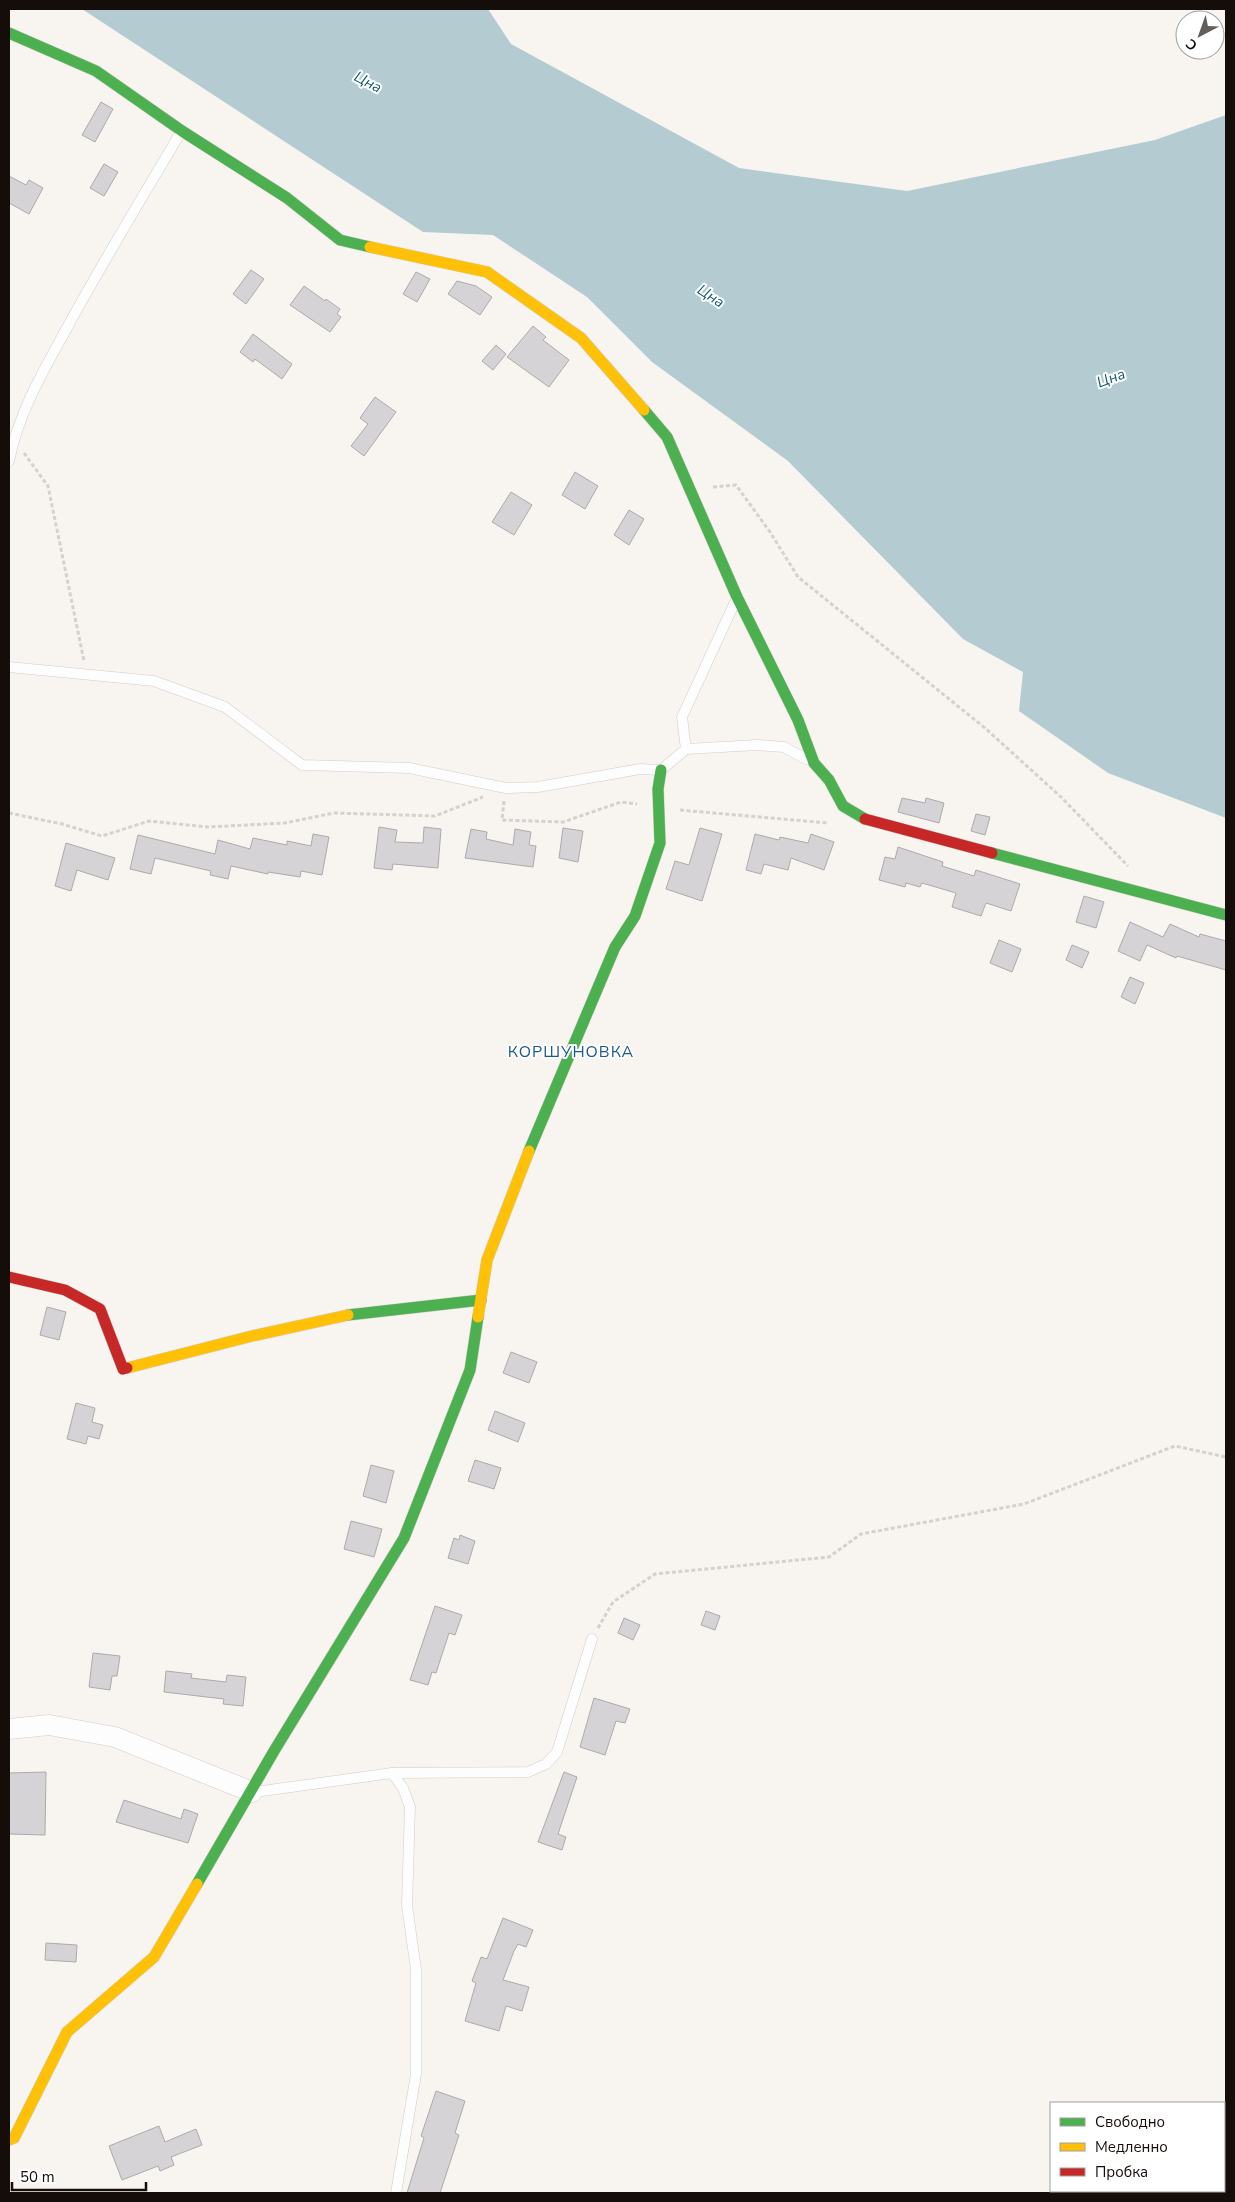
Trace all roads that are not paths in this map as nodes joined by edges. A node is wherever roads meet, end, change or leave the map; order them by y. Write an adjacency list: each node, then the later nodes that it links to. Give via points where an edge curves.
1 (9, 33): 2 (street, via 96,70)
2 (182, 131): 3 (lane, via 91,284 26,404); 4 (street, via 287,198 340,240 487,272 581,338 667,438)
3 (9, 461)
4 (737, 597): 6 (lane, via 682,716); 7 (street, via 798,720)
5 (9, 667): 8 (lane, via 154,681 225,707 302,765 409,768 506,788 538,788 640,769)
6 (686, 749): 7 (lane, via 757,745 784,748); 8 (lane)
7 (814, 763): 9 (street, via 829,780 843,806 864,819)
8 (661, 770): 11 (street, via 658,789 660,843 635,916 614,947 527,1156 487,1260)
9 (1226, 915)
10 (9, 1277): 11 (street, via 65,1290 100,1309 123,1370 252,1336 364,1312)
11 (480, 1300): 15 (street, via 470,1370 404,1538)
12 (592, 1639): 14 (lane, via 557,1752 546,1764 528,1772)
13 (9, 1729): 15 (street, via 49,1725 115,1737)
14 (392, 1773): 15 (lane); 17 (lane, via 403,1788 410,1807 407,1904 416,1970 416,2074)
15 (252, 1792): 16 (street, via 154,1957 68,2032 14,2138)
16 (9, 2140)
17 (396, 2193)

